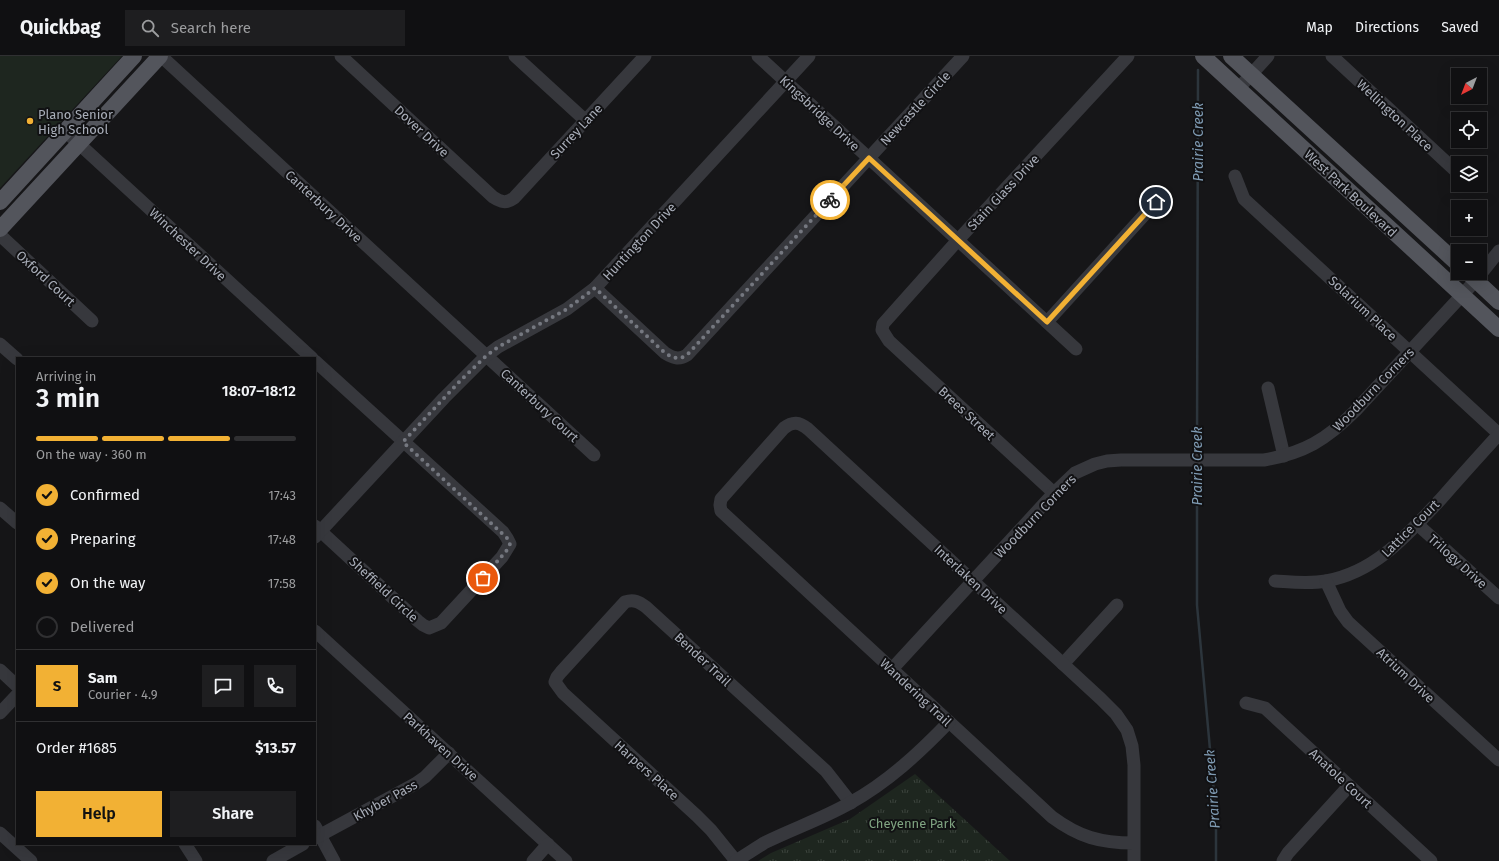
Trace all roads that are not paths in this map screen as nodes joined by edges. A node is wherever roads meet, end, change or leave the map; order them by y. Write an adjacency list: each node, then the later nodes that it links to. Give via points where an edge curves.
1 (134, 56): 18 (main road)
2 (161, 56): 19 (main road); 44 (street, Canterbury Drive)
3 (341, 56): 25 (street, Dover Drive, via 493,197)
4 (515, 56): 17 (street)
5 (645, 56): 17 (street, Surrey Lane)
6 (758, 56): 15 (street, Kingsbridge Drive)
7 (809, 56): 15 (street, Huntington Drive)
8 (963, 56): 20 (street, Newcastle Circle)
9 (1128, 56): 28 (street, Stain Glass Drive)
10 (1203, 56): 16 (main road, West Park Boulevard)
11 (1231, 56): 14 (main road, West Park Boulevard)
12 (1268, 56): 14 (street)
13 (1332, 56): 21 (street, Wellington Place)
14 (1251, 75): 16 (street); 30 (main road, West Park Boulevard)
15 (786, 82): 20 (street, Kingsbridge Drive); 34 (street, Huntington Drive)
16 (1238, 89): 35 (main road, West Park Boulevard)
17 (586, 121): 25 (street, Surrey Lane, via 514,198)
18 (65, 131): 19 (street, Winchester Drive); 23 (main road)
19 (79, 144): 26 (main road); 45 (street, Winchester Drive)
20 (869, 158): 28 (street, Kingsbridge Drive); 34 (street, Newcastle Circle, via 682,358 665,353)
21 (1451, 166)
22 (1234, 176): 43 (street, Solarium Place, via 1244,199)
23 (0, 202)
24 (1156, 202): 38 (street)
25 (504, 203)
26 (0, 229)
27 (0, 235): 37 (street, Oxford Court)
28 (958, 240): 38 (street, Kingsbridge Drive); 40 (street, Stain Glass Drive, via 886,319)
29 (1499, 251): 31 (street, Woodburn Corners)
30 (1451, 258)
31 (1487, 263)
32 (1470, 280): 35 (street, Woodburn Corners)
33 (1475, 280): 36 (main road)
34 (595, 288): 44 (street, Huntington Drive, via 567,309)
35 (1462, 295): 39 (main road, West Park Boulevard); 43 (street, Woodburn Corners)
36 (1499, 302)
37 (92, 321)
38 (1047, 322): 42 (street, Kingsbridge Drive)
39 (1499, 329)
40 (882, 330): 53 (street, Brees Street, via 889,341)
41 (0, 344): 46 (street)
42 (1076, 350)
43 (1410, 351): 49 (street, Solarium Place); 52 (street, Woodburn Corners, via 1341,424 1313,445)
44 (486, 356): 50 (street, Huntington Drive); 51 (street, Canterbury Court)
45 (311, 357)
46 (16, 358)
47 (316, 362): 50 (street)
48 (1268, 388): 52 (street)
49 (1499, 434): 57 (street, Lattice Court)
50 (403, 442): 58 (street, Huntington Drive); 58 (street, Sheffield Circle, via 507,538 510,544 502,557 441,623 429,628 423,625)
51 (594, 455)
52 (1284, 456): 53 (street, Woodburn Corners, via 1248,460 1120,460 1095,464 1075,473)
53 (1054, 493): 59 (street, Woodburn Corners)
54 (720, 505): 59 (street, Interlaken Drive, via 724,494 784,428 795,422 808,429); 67 (street, Wandering Trail, via 727,518)
55 (0, 508): 56 (street)
56 (16, 523)
57 (1418, 524): 61 (street, Lattice Court, via 1376,561 1350,574); 62 (street, Trilogy Drive)
58 (317, 531)
59 (973, 581): 65 (street, Interlaken Drive); 67 (street, Woodburn Corners)
60 (1275, 581): 61 (street, Lattice Court)
61 (1326, 581): 75 (street, Atrium Drive, via 1348,622)
62 (1499, 598)
63 (1117, 605): 65 (street)
64 (316, 632): 74 (street, Parkhaven Drive)
65 (1063, 664): 80 (street, Interlaken Drive, via 1101,698 1127,730 1134,765)
66 (0, 670): 69 (street)
67 (892, 670): 73 (street, Wandering Trail)
68 (555, 682): 77 (street, Bender Trail, via 561,672 625,602 639,602 826,771); 90 (street, Harpers Place, via 563,693 697,816)
69 (16, 685)
70 (16, 696): 72 (street)
71 (1246, 703): 76 (street, Anatole Court, via 1265,708)
72 (0, 713)
73 (949, 722): 77 (street, via 902,768); 80 (street, Wandering Trail, via 1065,827 1094,840)
74 (450, 754): 79 (street, Khyber Pass, via 415,784); 81 (street, Parkhaven Drive)
75 (1499, 760)
76 (1349, 786): 92 (street); 93 (street, Anatole Court)
77 (851, 803): 90 (street, via 764,843)
78 (0, 833): 84 (street)
79 (317, 833): 87 (street)
80 (1134, 843): 91 (street, Interlaken Drive)
81 (548, 844): 88 (street); 89 (street, Parkhaven Drive)
82 (186, 845): 85 (street)
83 (302, 845): 86 (street)
84 (31, 861)
85 (196, 861)
86 (273, 861)
87 (334, 861)
88 (533, 861)
89 (566, 861)
90 (736, 861)
91 (1134, 861)
92 (1283, 861)
93 (1431, 861)

